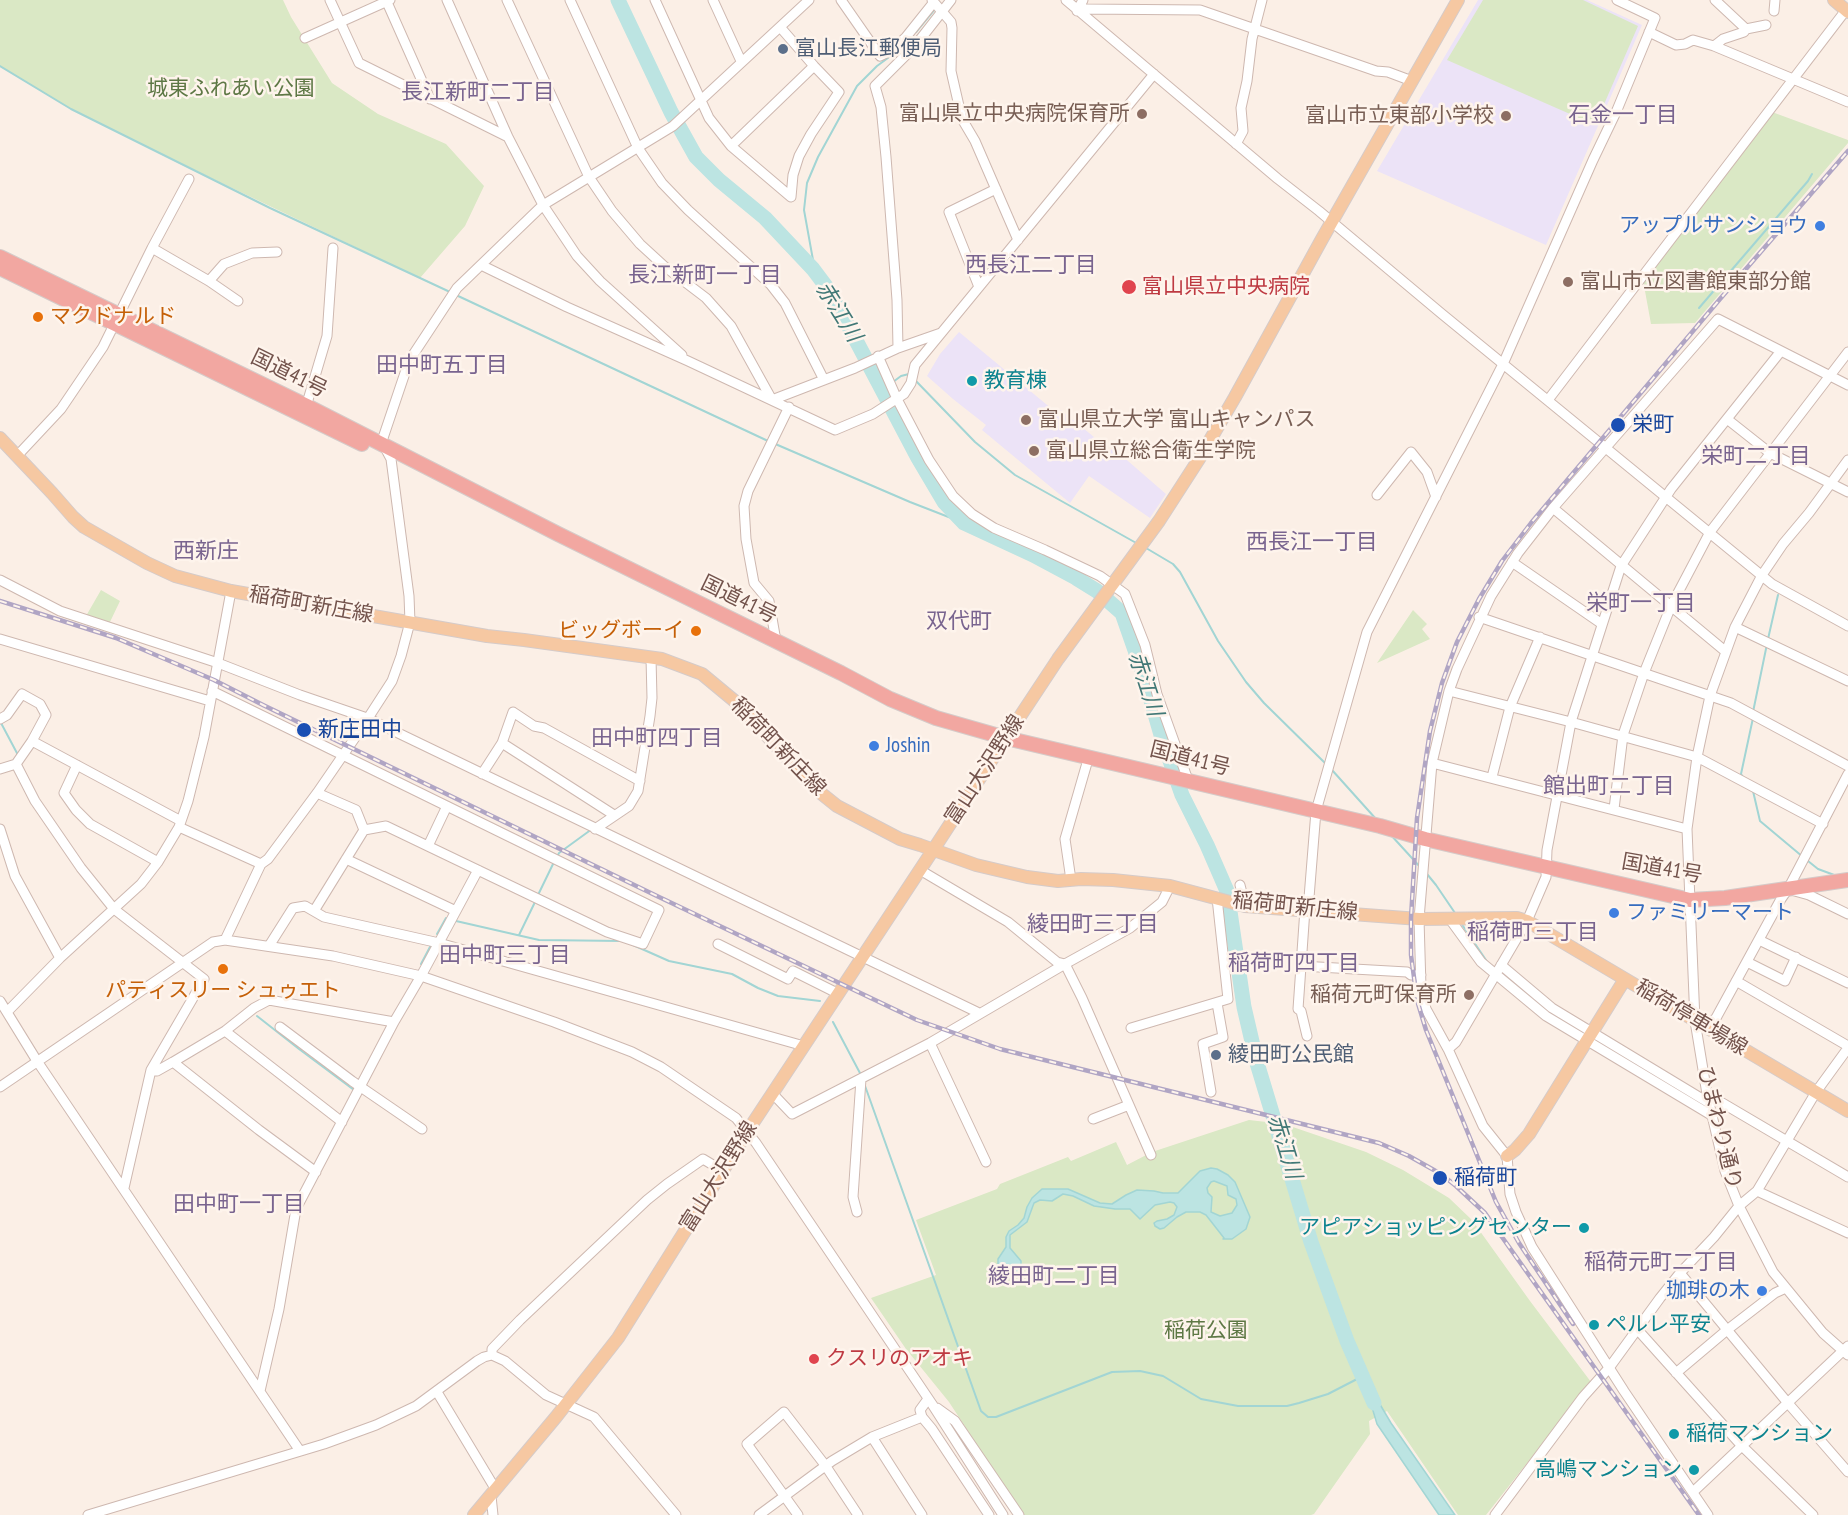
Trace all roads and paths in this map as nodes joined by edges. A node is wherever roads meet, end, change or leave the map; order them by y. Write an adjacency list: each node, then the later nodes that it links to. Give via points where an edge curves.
1 (330, 0): 23 (street)
2 (387, 0): 23 (street); 36 (street)
3 (447, 0): 39 (street)
4 (507, 0): 43 (street)
5 (570, 0): 42 (street)
6 (655, 0): 37 (street)
7 (713, 0): 31 (street)
8 (809, 0): 25 (street)
9 (841, 0): 18 (street, via 880,56 906,37)
10 (951, 0): 20 (street)
11 (1066, 0): 19 (street)
12 (1262, 0): 26 (street)
13 (1458, 0): 35 (main road, 富山大沢野線)
14 (1617, 0): 28 (street, via 1655,18)
15 (1715, 0): 27 (street)
16 (1775, 0): 21 (street)
17 (1834, 0): 22 (main road)
18 (933, 1): 20 (street)
19 (1082, 7): 26 (street, via 1200,10); 33 (street)
20 (941, 11): 45 (street, via 951,22 951,71 962,119); 60 (street, via 915,46 875,87 886,157)
21 (1774, 11)
22 (1847, 11): 34 (street)
23 (340, 22): 29 (street); 36 (street, via 358,63)
24 (1766, 25): 27 (street)
25 (780, 27): 31 (street); 32 (street)
26 (1254, 28): 35 (street); 40 (street, via 1241,108 1243,130)
27 (1746, 29): 30 (street)
28 (1649, 32): 30 (street, via 1676,45 1693,40); 65 (street)
29 (305, 38)
30 (1714, 46): 34 (street)
31 (741, 61): 37 (street)
32 (814, 66): 41 (street); 41 (street, via 839,92 799,156 791,197)
33 (1154, 74): 40 (street); 48 (street)
34 (1794, 78): 38 (street); 71 (street)
35 (1412, 81): 47 (main road, 富山大沢野線)
36 (430, 99): 39 (street)
37 (701, 100): 41 (street, via 709,118); 42 (street, via 673,126)
38 (1848, 102)
39 (508, 137): 46 (street)
40 (1236, 144): 47 (street)
41 (731, 146)
42 (638, 147): 43 (street); 67 (street, via 662,183 688,210 771,285 785,303)
43 (589, 177): 46 (street); 70 (street, via 640,244 706,298 731,326)
44 (189, 179): 49 (street)
45 (996, 189): 48 (street); 56 (street, via 950,212)
46 (543, 206): 53 (street); 64 (street, via 577,256 600,281)
47 (1332, 222): 65 (street); 94 (main road, 富山大沢野線, via 1199,459)
48 (1018, 240): 56 (street)
49 (152, 248): 55 (street); 58 (street)
50 (333, 248): 73 (street, via 327,336)
51 (277, 252): 55 (street, via 252,253 224,264)
52 (0, 257): 58 (highway, 国道41号)
53 (482, 265): 64 (street); 76 (street, via 457,288 409,361)
54 (0, 268): 58 (highway, 国道41号)
55 (209, 281): 57 (street)
56 (979, 287): 59 (street)
57 (238, 301)
58 (116, 319): 73 (highway, 国道41号); 79 (street, via 103,347 61,409)
59 (942, 332): 60 (street); 69 (street, via 915,365 911,383)
60 (898, 348): 63 (street)
61 (1781, 351): 66 (street); 74 (street); 77 (street, via 1718,319)
62 (1848, 352): 66 (street)
63 (878, 356): 67 (street); 69 (street)
64 (688, 361): 70 (street)
65 (1503, 364): 71 (street); 85 (street)
66 (1830, 376): 68 (street); 78 (street)
67 (824, 380): 70 (street)
68 (1848, 385)
69 (897, 399): 72 (street, via 835,430); 94 (street, via 938,475 972,514 994,528 1100,576)
70 (772, 400): 72 (street)
71 (1548, 400): 77 (street)
72 (789, 407): 104 (street, via 744,506 754,583 769,601)
73 (305, 411): 76 (highway, 国道41号); 80 (highway, 国道41号)
74 (1727, 419): 78 (street); 86 (street)
75 (0, 438): 79 (main road, 稲荷町新庄線)
76 (383, 444): 80 (street); 89 (highway, 国道41号)
77 (1606, 448): 86 (street); 87 (street)
78 (1770, 453): 82 (street); 88 (street)
79 (17, 456): 95 (main road, 稲荷町新庄線, via 84,527 174,576)
80 (391, 459): 89 (highway, 国道41号); 98 (street)
81 (1848, 460): 82 (street, ひまわり通り)
82 (1830, 483): 83 (street); 92 (street, ひまわり通り)
83 (1848, 492)
84 (1377, 495): 85 (street, via 1411,452 1427,472)
85 (1436, 497): 141 (street, via 1367,632)
86 (1667, 497): 88 (street); 91 (street)
87 (1553, 508): 90 (street); 91 (street)
88 (1710, 532): 92 (street); 96 (street)
89 (558, 534): 104 (highway, 国道41号)
90 (1512, 562): 97 (street); 99 (street)
91 (1621, 566): 96 (street); 99 (street)
92 (1762, 575): 100 (street); 101 (street, ひまわり通り)
93 (0, 580): 108 (street, via 60,611)
94 (1112, 586): 120 (main road, 富山大沢野線); 134 (street, via 1125,594 1129,604)
95 (231, 591): 98 (main road, 稲荷町新庄線); 108 (street)
96 (1671, 606): 105 (street); 109 (street)
97 (1479, 617): 102 (street); 112 (street)
98 (410, 622): 107 (main road, 稲荷町新庄線); 116 (street, via 392,681)
99 (1602, 624): 106 (street)
100 (1848, 626)
101 (1735, 627): 105 (street, ひまわり通り); 110 (street)
102 (1540, 637): 106 (street); 115 (street)
103 (0, 639): 114 (street)
104 (776, 641): 120 (highway, 国道41号, via 890,699 936,718)
105 (1725, 651): 113 (street, ひまわり通り)
106 (1592, 656): 109 (street); 118 (street)
107 (651, 658): 135 (street, via 652,698); 151 (main road, 稲荷町新庄線, via 702,675 737,703 837,806 900,839)
108 (218, 663): 111 (street); 116 (street)
109 (1644, 673): 113 (street); 119 (street)
110 (1848, 681)
111 (212, 691): 114 (street); 123 (street)
112 (1449, 691): 115 (street); 126 (street)
113 (1710, 696): 125 (street, ひまわり通り); 129 (street, via 1731,703)
114 (210, 701): 143 (street, via 199,759)
115 (1510, 707): 118 (street); 133 (street)
116 (367, 718): 123 (street); 131 (street)
117 (0, 719): 121 (street, via 22,694 40,704 46,715)
118 (1571, 722): 119 (street); 138 (street)
119 (1623, 735): 125 (street); 140 (street)
120 (1006, 738): 124 (highway, 国道41号); 151 (main road, 富山大沢野線)
121 (32, 741): 127 (street); 128 (street)
122 (502, 743): 131 (street); 135 (street, via 513,712); 142 (street)
123 (343, 755): 137 (street); 139 (street)
124 (1089, 756): 134 (highway, 国道41号); 158 (street, via 1065,839)
125 (1697, 757): 144 (street); 147 (street, ひまわり通り)
126 (1432, 763): 133 (street); 149 (street)
127 (15, 764): 130 (street); 166 (street, via 35,801)
128 (77, 765): 143 (street); 153 (street, via 64,793 76,810 90,824)
129 (1848, 766)
130 (0, 769)
131 (482, 774): 145 (street)
132 (1848, 774): 136 (street)
133 (1492, 777): 138 (street)
134 (1188, 780): 141 (highway, 国道41号)
135 (640, 781): 142 (street, via 629,806)
136 (1844, 791): 144 (street)
137 (317, 792): 148 (street, via 356,810); 154 (street)
138 (1557, 794): 140 (street); 155 (street)
139 (447, 806): 150 (street); 156 (street, via 659,910 643,944 607,932)
140 (1614, 809): 147 (street)
141 (1317, 811): 149 (highway, 国道41号); 167 (street)
142 (614, 815): 145 (street)
143 (180, 824): 153 (street); 154 (street)
144 (1823, 824): 162 (street)
145 (596, 828): 179 (street)
146 (0, 829): 181 (street, via 15,876)
147 (1687, 829): 164 (street, ひまわり通り)
148 (364, 830): 150 (street, via 386,826); 152 (street)
149 (1425, 839): 155 (highway, 国道41号); 172 (street)
150 (428, 846): 156 (street)
151 (934, 850): 157 (main road, 富山大沢野線); 158 (main road, 稲荷町新庄線, via 976,866 1027,877)
152 (346, 859): 168 (street); 169 (street)
153 (158, 862): 166 (street)
154 (261, 864): 174 (street)
155 (1548, 866): 164 (highway, 国道41号); 173 (street)
156 (478, 870): 169 (street)
157 (920, 870): 179 (main road, 富山大沢野線); 184 (street, via 1008,922 1057,962)
158 (1071, 880): 161 (main road, 稲荷町新庄線)
159 (1848, 880): 162 (highway, 国道41号)
160 (1240, 885): 165 (street)
161 (1170, 886): 163 (main road, 稲荷町新庄線); 184 (street, via 1161,902 1130,928)
162 (1788, 889): 164 (highway, 国道41号); 170 (street); 175 (street)
163 (1217, 897): 165 (main road, 稲荷町新庄線); 195 (street, via 1228,999)
164 (1690, 900): 199 (street, ひまわり通り)
165 (1245, 906): 167 (main road, 稲荷町新庄線)
166 (114, 909): 181 (street); 183 (street)
167 (1306, 910): 172 (main road, 稲荷町新庄線); 186 (street)
168 (314, 911): 176 (street); 178 (street, via 305,906 293,908)
169 (456, 911): 176 (street)
170 (1848, 914)
171 (1449, 918): 172 (main road, 稲荷町新庄線); 173 (main road, 稲荷町新庄線); 187 (street, via 1481,962)
172 (1419, 919): 188 (street)
173 (1527, 921): 185 (street); 190 (main road, 稲荷町新庄線)
174 (225, 940): 178 (street); 183 (street, via 213,942)
175 (1759, 940): 180 (street); 182 (street)
176 (439, 943): 189 (street); 206 (street)
177 (718, 944): 193 (street, via 788,979 793,971)
178 (269, 946): 189 (street)
179 (863, 957): 193 (main road, 富山大沢野線); 197 (street)
180 (1796, 957): 182 (street, via 1785,981); 192 (street)
181 (60, 958): 196 (street)
182 (1747, 962): 191 (street)
183 (182, 963): 209 (street); 211 (street, via 204,979)
184 (1065, 964): 197 (street); 219 (street)
185 (1502, 965): 187 (street); 204 (street)
186 (1301, 966): 188 (street); 203 (street, via 1298,1009)
187 (1496, 974): 204 (street, via 1546,1017); 208 (street)
188 (1421, 975): 208 (street, via 1426,1009)
189 (421, 976): 198 (street); 225 (street, via 633,1052 736,1118)
190 (1625, 979): 199 (main road, 稲荷停車場線); 204 (main road, 稲荷停車場線)
191 (1736, 981): 199 (street, via 1716,1018); 207 (street)
192 (1848, 983)
193 (839, 994): 206 (main road, 富山大沢野線)
194 (0, 1001): 196 (street)
195 (1217, 1003): 201 (street); 215 (street, via 1223,1037 1203,1044)
196 (8, 1012): 209 (street)
197 (980, 1013): 205 (street)
198 (394, 1022): 202 (street, via 269,1000); 214 (street)
199 (1700, 1024): 216 (main road, 稲荷停車場線); 218 (street, ひまわり通り)
200 (280, 1027): 214 (street)
201 (1131, 1028)
202 (225, 1031): 210 (street); 223 (street)
203 (1307, 1036)
204 (1590, 1036): 218 (street); 221 (street); 228 (main road, 稲荷停車場線, via 1529,1134)
205 (930, 1043): 212 (street); 229 (street)
206 (804, 1046): 217 (main road, 富山大沢野線)
207 (1848, 1047): 216 (street)
208 (1448, 1049): 228 (street, via 1483,1126)
209 (37, 1061): 213 (street); 233 (street)
210 (173, 1062): 211 (street); 231 (street)
211 (151, 1071): 233 (street)
212 (861, 1079): 217 (street, via 792,1114); 236 (street, via 853,1197)
213 (0, 1087)
214 (361, 1087): 223 (street); 224 (street)
215 (1211, 1092)
216 (1816, 1092): 220 (main road, 稲荷停車場線); 226 (street)
217 (773, 1094): 225 (main road, 富山大沢野線)
218 (1708, 1098): 221 (street, ひまわり通り); 226 (street)
219 (1129, 1105): 222 (street); 227 (street)
220 (1848, 1111)
221 (1711, 1115): 235 (street, ひまわり通り, via 1725,1171)
222 (1093, 1119)
223 (342, 1122): 231 (street)
224 (422, 1129)
225 (747, 1132): 230 (main road, 富山大沢野線); 248 (street)
226 (1786, 1141): 232 (street); 234 (street)
227 (1151, 1155)
228 (1507, 1156): 244 (street, via 1510,1194 1523,1230)
229 (986, 1162)
230 (723, 1171): 243 (street, via 702,1159 667,1184 520,1320 492,1349); 250 (main road, 富山大沢野線, via 618,1338)
231 (316, 1172): 246 (street, via 296,1209)
232 (1848, 1177)
233 (124, 1188): 246 (street)
234 (1757, 1191): 235 (street); 237 (street)
235 (1739, 1206): 238 (street); 239 (street, ひまわり通り, via 1773,1272)
236 (857, 1212)
237 (1848, 1233)
238 (1680, 1273): 240 (street); 241 (street)
239 (1786, 1288): 241 (street); 242 (street, ひまわり通り, via 1823,1333)
240 (1637, 1329): 244 (street); 245 (street)
241 (1726, 1330): 245 (street); 249 (street)
242 (1846, 1350): 249 (street)
243 (492, 1355): 247 (street, via 477,1361); 250 (street, via 506,1361 546,1395)
244 (1609, 1368): 257 (street); 274 (street)
245 (1676, 1373): 253 (street)
246 (260, 1391): 254 (street)
247 (436, 1392): 254 (street, via 376,1425); 258 (street)
248 (930, 1402): 251 (street, via 920,1410); 272 (street); 273 (street, via 955,1421)
249 (1787, 1402): 253 (street); 256 (street)
250 (567, 1404): 258 (main road, 富山大沢野線); 266 (street, via 594,1417)
251 (922, 1417): 252 (street); 271 (street)
252 (872, 1437): 255 (street); 270 (street)
253 (1741, 1445): 257 (street); 261 (street)
254 (300, 1451): 260 (street)
255 (825, 1465): 259 (street); 259 (street, via 784,1412 747,1444); 269 (street)
256 (1848, 1472)
257 (1693, 1492): 275 (street)
258 (493, 1493): 264 (main road, 富山大沢野線); 265 (street)
259 (784, 1496): 267 (street); 268 (street)
260 (119, 1505): 262 (street); 263 (street)
261 (1808, 1513)
262 (88, 1515)
263 (125, 1515)
264 (474, 1515)
265 (493, 1515)
266 (676, 1515)
267 (759, 1515)
268 (798, 1515)
269 (858, 1515)
270 (922, 1515)
271 (989, 1515)
272 (1003, 1515)
273 (1019, 1515)
274 (1495, 1515)
275 (1708, 1515)

